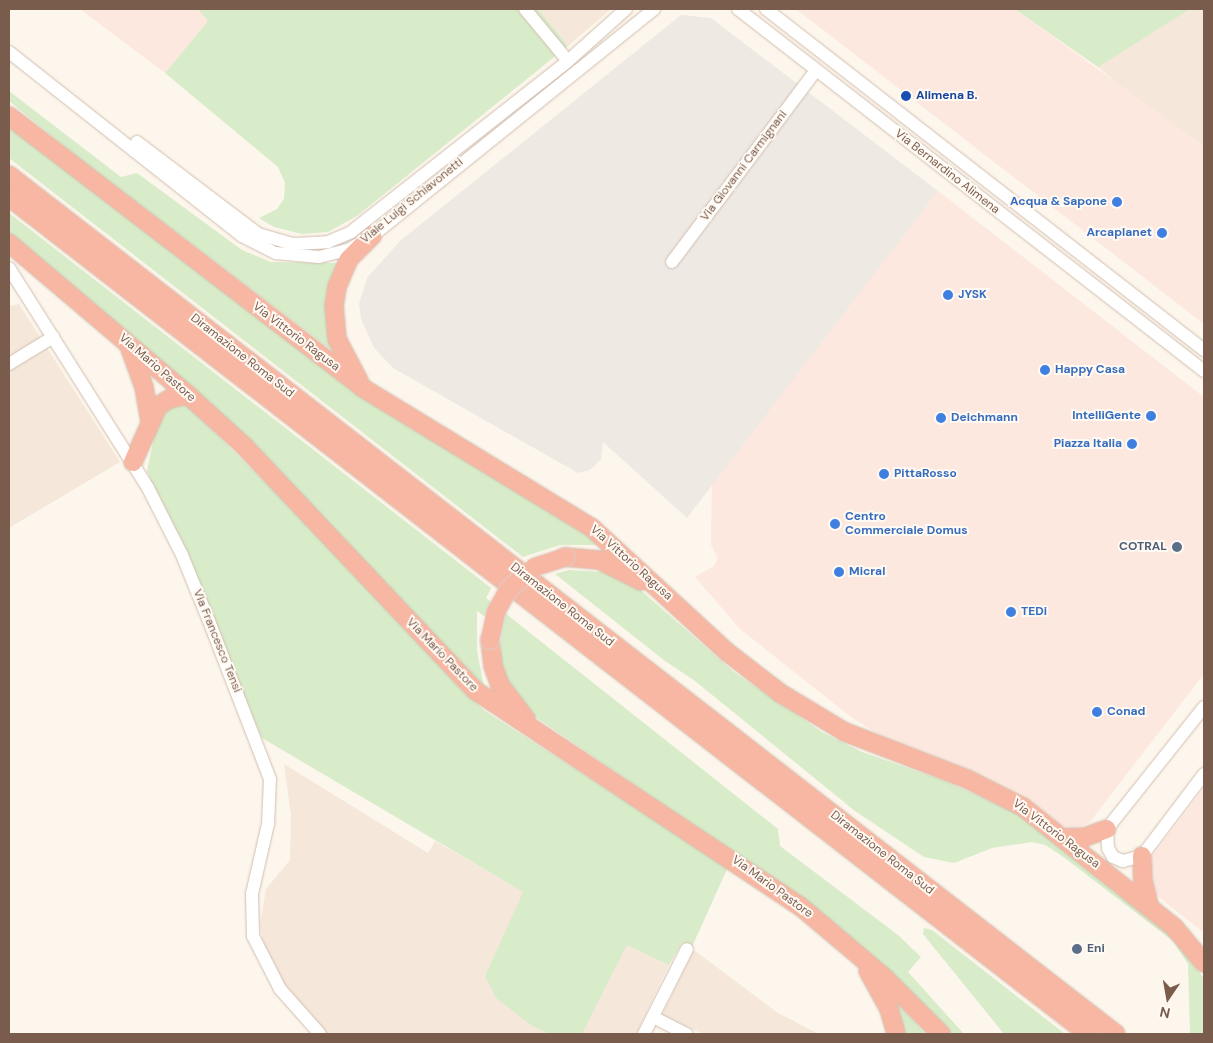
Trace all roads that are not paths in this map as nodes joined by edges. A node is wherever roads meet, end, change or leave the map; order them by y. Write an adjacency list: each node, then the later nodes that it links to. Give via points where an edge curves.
1 (526, 9): 8 (street)
2 (626, 9): 8 (street, Viale Luigi Schiavonetti)
3 (654, 9): 13 (street, Viale Luigi Schiavonetti)
4 (738, 9): 9 (street, Via Bernardino Alimena)
5 (766, 9): 19 (street, Via Bernardino Alimena)
6 (9, 42): 8 (street, Viale Luigi Schiavonetti, via 249,229 274,240 304,245 328,242 351,232)
7 (9, 52): 13 (street, Viale Luigi Schiavonetti, via 257,245 285,255 319,257 350,249)
8 (568, 61)
9 (816, 70): 15 (street, Via Giovanni Carmignani); 21 (street, Via Bernardino Alimena)
10 (9, 116): 22 (highway, Via Vittorio Ragusa)
11 (9, 175): 44 (highway, Diramazione Roma Sud)
12 (9, 197): 43 (highway, Diramazione Roma Sud)
13 (372, 236): 22 (highway, via 350,259 339,282 334,306 340,348)
14 (9, 243): 18 (highway, Via Mario Pastore)
15 (672, 262)
16 (9, 268): 17 (street, Via Francesco Tensi)
17 (53, 337): 20 (street); 25 (street, Via Francesco Tensi)
18 (127, 342): 23 (highway, Via Mario Pastore); 24 (highway, via 144,386)
19 (1204, 350)
20 (9, 364)
21 (1204, 371)
22 (363, 388): 26 (highway, Via Vittorio Ragusa, via 581,520 619,550)
23 (188, 395): 24 (highway, via 161,403); 28 (highway, Via Mario Pastore, via 287,488 466,682 500,710)
24 (150, 420): 25 (highway)
25 (133, 462): 38 (street, Via Francesco Tensi, via 189,572 268,772 270,814 251,905 255,942 280,989)
26 (679, 606): 28 (highway, bridge, via 611,564 591,558 565,557 536,566 509,589 496,612 490,640 493,666 507,698); 31 (highway, Via Vittorio Ragusa, via 743,666 808,712 853,736 1003,795)
27 (1204, 707): 30 (street)
28 (558, 747): 34 (highway, Via Mario Pastore, via 725,854 800,906)
29 (1204, 774): 32 (street)
30 (1107, 829): 31 (highway, via 1085,837); 32 (street, via 1108,848 1113,857 1123,861)
31 (1062, 838): 33 (highway, Via Vittorio Ragusa)
32 (1142, 856): 33 (highway)
33 (1149, 906): 36 (highway, Via Vittorio Ragusa, via 1191,944)
34 (847, 945): 41 (highway, via 880,992); 42 (highway, Via Mario Pastore)
35 (687, 949): 37 (street)
36 (1204, 963)
37 (653, 1018): 39 (street); 40 (street)
38 (320, 1034)
39 (644, 1034)
40 (687, 1034)
41 (896, 1034)
42 (940, 1034)
43 (1088, 1034)
44 (1116, 1034)

